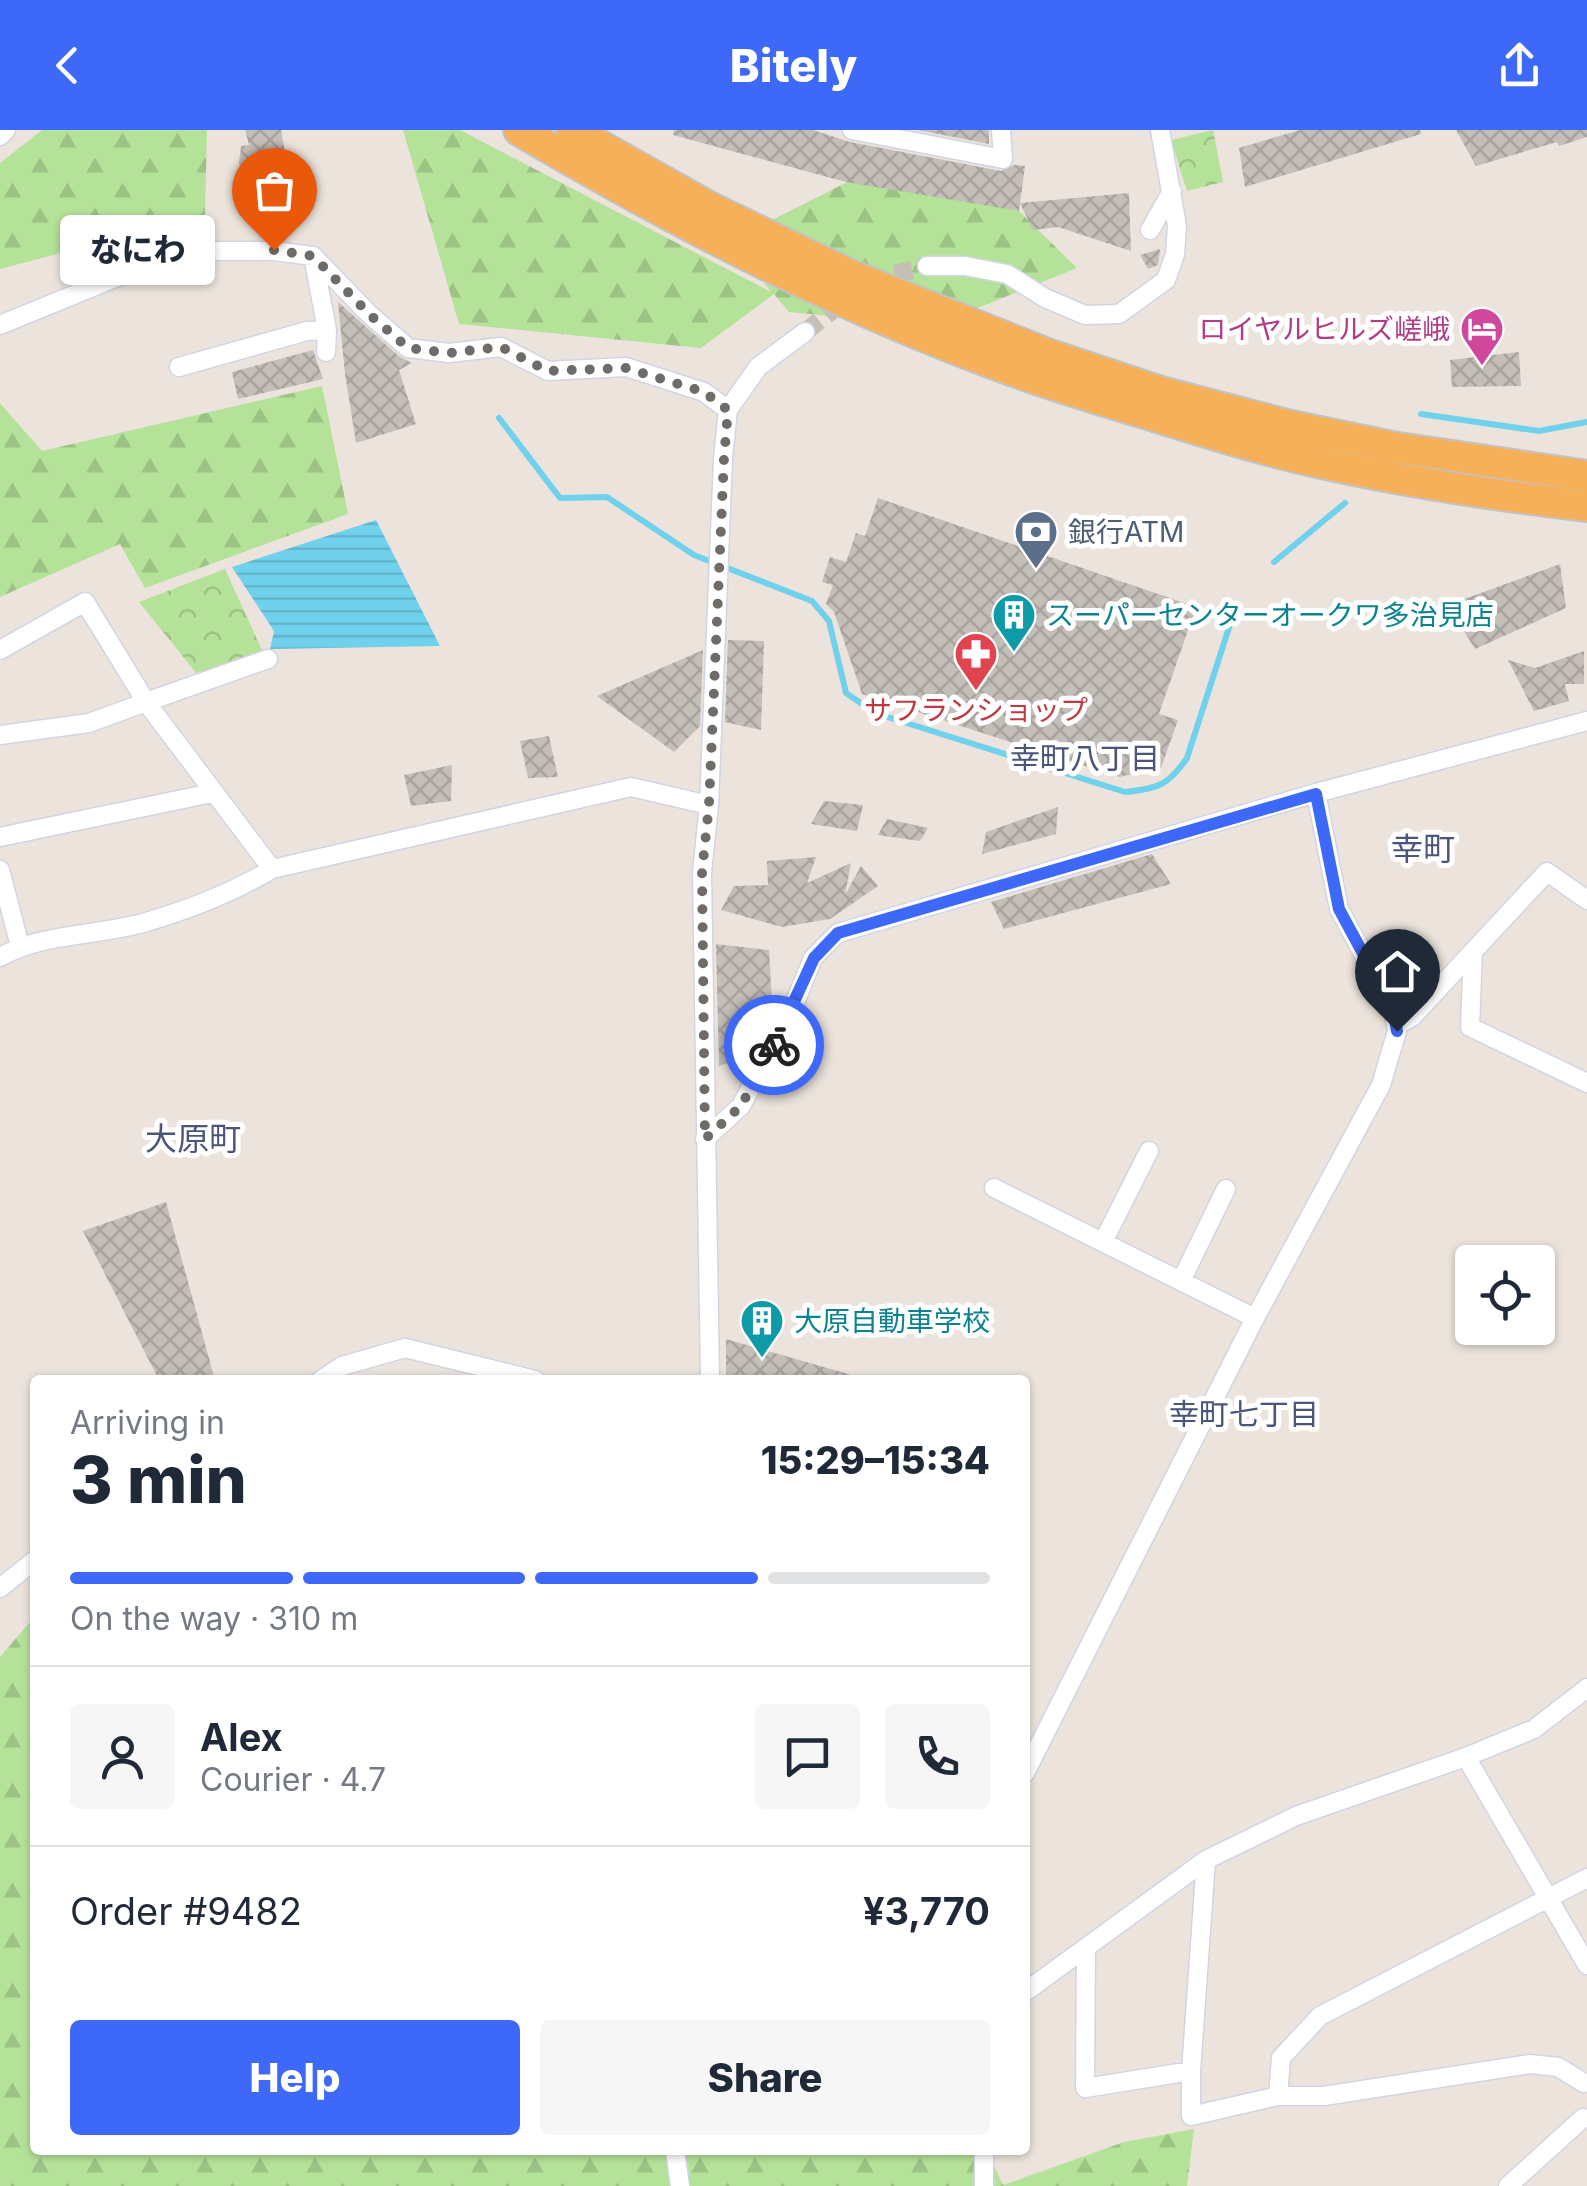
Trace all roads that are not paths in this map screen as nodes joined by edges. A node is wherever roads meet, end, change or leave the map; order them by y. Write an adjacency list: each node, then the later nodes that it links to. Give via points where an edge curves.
1 (6, 130): 8 (street)
2 (519, 130): 20 (highway, via 724,244 1022,374 1301,459)
3 (572, 130): 19 (highway, via 852,276 1050,356 1290,426)
4 (852, 130): 7 (street)
5 (1001, 130): 7 (street, via 1003,159)
6 (1160, 130): 9 (street)
7 (900, 135)
8 (0, 136)
9 (1172, 191): 10 (street); 12 (street, via 1176,254 1166,280 1118,314 1086,315 1006,274)
10 (1150, 230)
11 (313, 256): 13 (street, via 180,250); 14 (street); 18 (street, via 408,348 449,353 501,347 548,371 626,368 704,392)
12 (927, 266)
13 (0, 325)
14 (327, 330): 16 (street); 17 (street)
15 (805, 332): 18 (street, via 758,367)
16 (326, 352)
17 (179, 367)
18 (728, 410): 28 (street)
19 (1587, 476)
20 (1587, 506)
21 (0, 650): 23 (street, via 85,602)
22 (268, 659): 23 (street)
23 (146, 702): 25 (street, via 89,723); 26 (street)
24 (1587, 720): 27 (street)
25 (0, 736)
26 (212, 793): 29 (street); 30 (street)
27 (1316, 794): 36 (street, via 1339,909); 38 (street, via 838,933 814,958 741,1106)
28 (709, 805): 30 (street, via 631,788); 38 (street, via 702,872)
29 (0, 837)
30 (272, 869): 33 (street, via 238,889 142,924)
31 (0, 870): 33 (street)
32 (1587, 900): 34 (street, via 1547,872)
33 (20, 946): 35 (street)
34 (1473, 951): 36 (street); 37 (street, via 1470,1027)
35 (0, 957)
36 (1396, 1026): 44 (street, via 1380,1085)
37 (1587, 1082)
38 (705, 1139): 47 (street)
39 (1149, 1150): 42 (street)
40 (994, 1188): 42 (street)
41 (1226, 1189): 43 (street)
42 (1103, 1242): 43 (street)
43 (1181, 1281): 44 (street)
44 (1255, 1318): 52 (street)
45 (328, 1375): 46 (street, via 405,1348)
46 (514, 1375)
47 (710, 1375)
48 (30, 1564): 49 (street)
49 (0, 1588)
50 (1587, 1688): 51 (street, via 1534,1729)
51 (1466, 1756): 53 (street, via 1296,1816); 55 (street)
52 (1030, 1763)
53 (1206, 1860): 56 (street); 59 (street)
54 (1587, 1878): 55 (street)
55 (1550, 1899): 57 (street); 61 (street, via 1320,2016 1281,2058)
56 (1086, 1949): 58 (street); 59 (street, via 1085,2088)
57 (1587, 1965)
58 (1030, 1988)
59 (1191, 2071): 61 (street, via 1192,2116)
60 (1585, 2082): 61 (street, via 1530,2064 1324,2096); 62 (street)
61 (1278, 2096)
62 (1585, 2123): 67 (street)
63 (676, 2155): 65 (street)
64 (984, 2155): 66 (street)
65 (680, 2186)
66 (984, 2186)
67 (1508, 2186)

